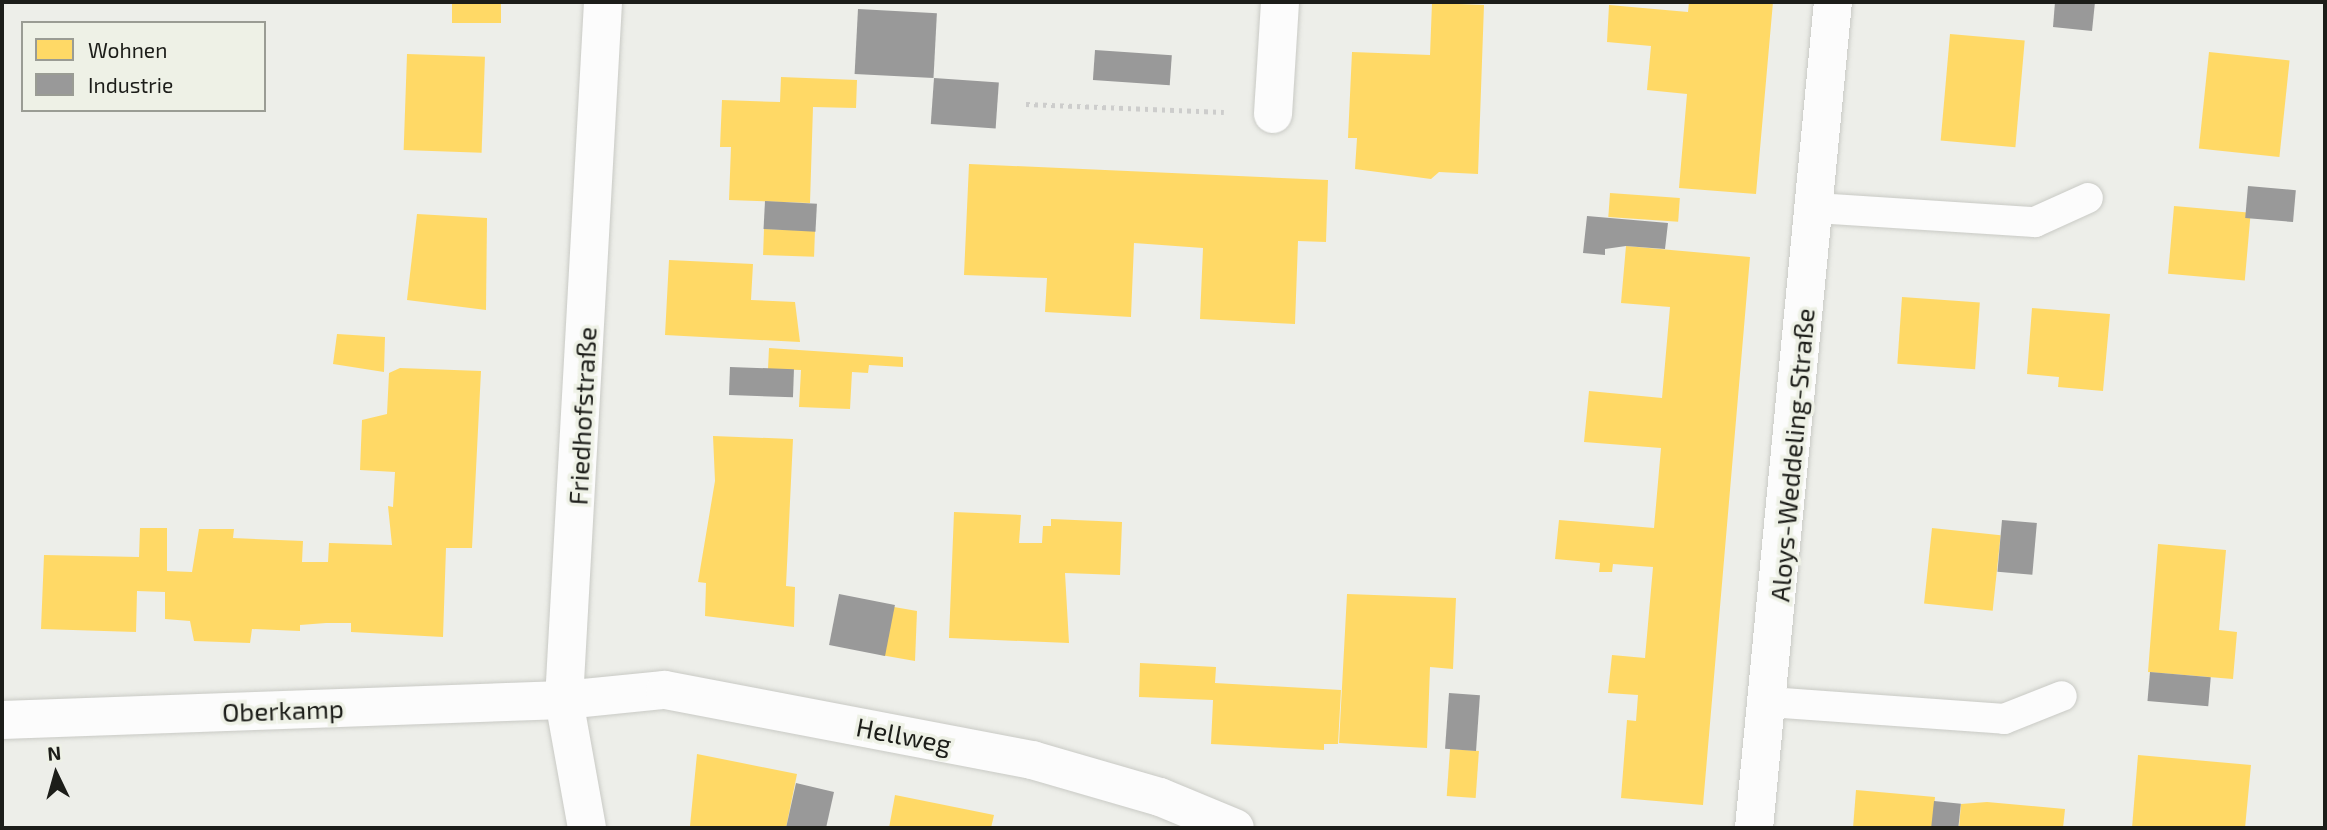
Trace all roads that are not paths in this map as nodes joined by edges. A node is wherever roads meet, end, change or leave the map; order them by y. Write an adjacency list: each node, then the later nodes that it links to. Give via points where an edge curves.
1 (603, 2): 8 (street, Friedhofstraße)
2 (1280, 2): 4 (street)
3 (1833, 2): 6 (street, Aloys-Weddeling-Straße)
4 (1273, 114)
5 (2088, 198): 6 (lane, via 2035,222)
6 (1816, 208): 9 (street, Aloys-Weddeling-Straße)
7 (2062, 696): 9 (lane, via 2004,719)
8 (564, 700): 10 (street, Oberkamp); 11 (street, Friedhofstraße); 12 (street, Hellweg, via 665,690 913,736 1032,760 1160,797)
9 (1769, 702): 13 (street, Aloys-Weddeling-Straße)
10 (2, 720)
11 (587, 828)
12 (1236, 828)
13 (1754, 828)

